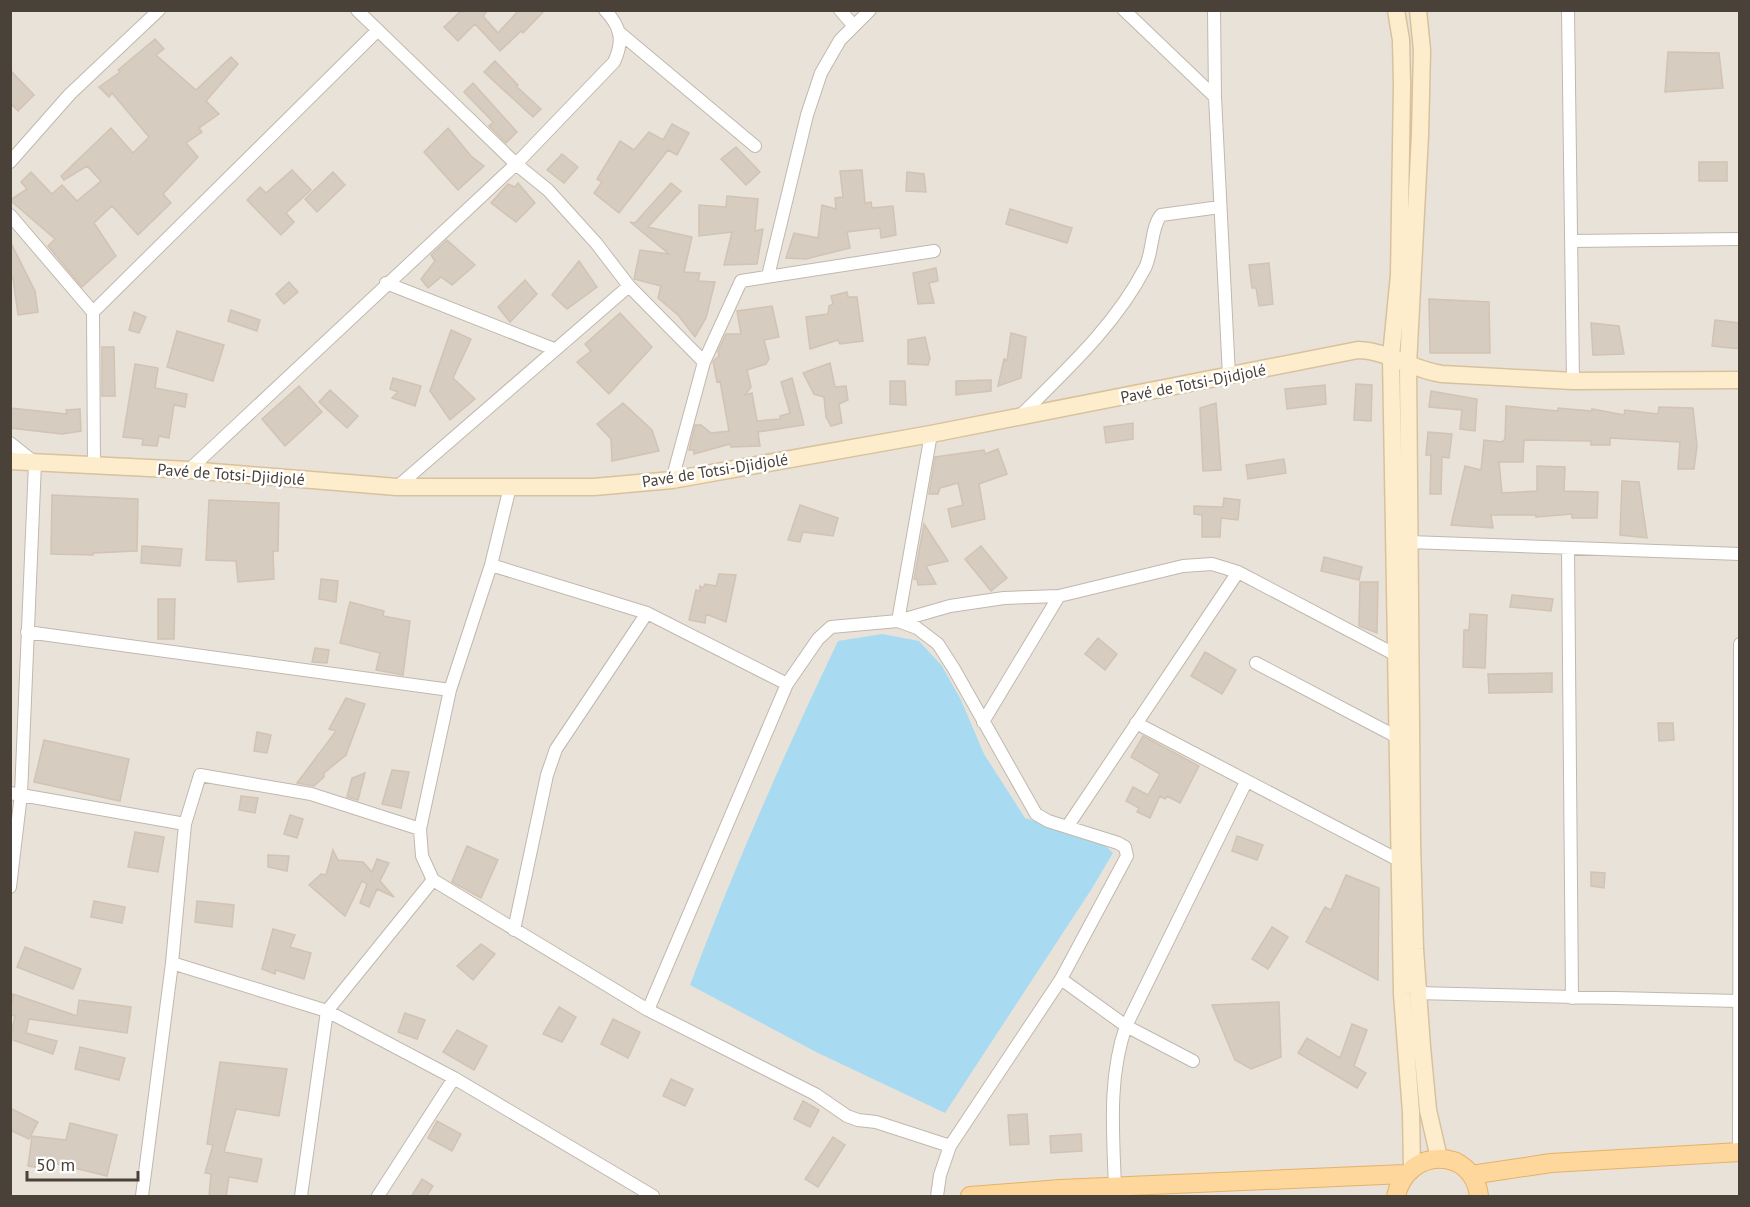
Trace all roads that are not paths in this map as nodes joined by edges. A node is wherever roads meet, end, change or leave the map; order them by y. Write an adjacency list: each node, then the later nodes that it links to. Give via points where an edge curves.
1 (159, 10): 16 (street, via 70,94)
2 (357, 10): 12 (street)
3 (840, 10): 11 (street)
4 (870, 10): 11 (street)
5 (1124, 10): 14 (street)
6 (1214, 10): 14 (street)
7 (1396, 10): 28 (main road, via 1402,84 1400,275)
8 (1418, 10): 30 (main road, via 1422,50 1420,135)
9 (1568, 10): 21 (street)
10 (612, 13): 13 (street)
11 (854, 26): 23 (street, via 840,40 821,73)
12 (377, 31): 17 (street); 26 (street)
13 (620, 33): 15 (street); 17 (street, via 621,48 614,62)
14 (1215, 97): 18 (street)
15 (755, 146)
16 (10, 162)
17 (516, 164): 24 (street); 25 (street, via 548,190)
18 (1220, 207): 31 (street); 34 (street, via 1161,215 1156,221 1153,247 1145,267 1117,312 1082,354)
19 (10, 215): 26 (street)
20 (1740, 239): 21 (street)
21 (1572, 241): 33 (street)
22 (934, 250): 23 (street)
23 (768, 276): 29 (street, via 741,281)
24 (386, 283): 27 (street); 40 (street)
25 (629, 286): 27 (street); 29 (street)
26 (93, 312): 39 (street)
27 (554, 350): 42 (street)
28 (1391, 356): 30 (main road, Pavé de Totsi-Djidjolé); 31 (main road, Pavé de Totsi-Djidjolé, via 1358,350); 54 (main road)
29 (704, 362): 41 (street)
30 (1408, 365): 33 (main road, Pavé de Totsi-Djidjolé, via 1442,374); 44 (main road)
31 (1229, 376): 34 (main road, Pavé de Totsi-Djidjolé)
32 (1740, 380): 33 (main road, Pavé de Totsi-Djidjolé)
33 (1573, 381)
34 (1019, 417): 35 (main road, Pavé de Totsi-Djidjolé)
35 (931, 434): 41 (main road, Pavé de Totsi-Djidjolé); 51 (street)
36 (10, 443): 38 (street)
37 (10, 461): 38 (main road, Pavé de Totsi-Djidjolé)
38 (35, 463): 39 (main road, Pavé de Totsi-Djidjolé); 52 (street)
39 (94, 465): 40 (main road, Pavé de Totsi-Djidjolé)
40 (189, 470): 42 (main road, Pavé de Totsi-Djidjolé)
41 (672, 480): 43 (main road, Pavé de Totsi-Djidjolé, via 594,487)
42 (397, 487): 43 (main road, Pavé de Totsi-Djidjolé)
43 (510, 487): 47 (street)
44 (1410, 542): 45 (street); 67 (main road)
45 (1568, 548): 46 (street); 74 (street)
46 (1740, 554)
47 (492, 564): 50 (street); 57 (street)
48 (1238, 572): 49 (street, via 1212,564 1183,566); 54 (street); 59 (street)
49 (1059, 596): 51 (street, via 1004,598 950,606); 58 (street)
50 (646, 613): 56 (street); 70 (street, via 556,749)
51 (898, 621): 56 (street, via 831,627); 58 (street, via 917,628 938,644)
52 (27, 632): 57 (street); 63 (street)
53 (1740, 644): 61 (street)
54 (1396, 655): 60 (main road)
55 (1256, 663): 60 (street)
56 (787, 684): 76 (street)
57 (450, 690): 66 (street)
58 (983, 722): 65 (street, via 1036,814)
59 (1136, 723): 62 (street); 65 (street)
60 (1397, 737): 67 (main road)
61 (1739, 773): 75 (street)
62 (1246, 782): 67 (street); 78 (street)
63 (16, 793): 64 (street); 69 (street)
64 (184, 824): 66 (street, via 200,775 311,794); 71 (street)
65 (1067, 827): 72 (street, via 1118,843 1125,847 1127,856)
66 (420, 829): 68 (street, via 423,856)
67 (1406, 865): 73 (main road); 84 (main road, via 1402,994 1411,1112)
68 (433, 880): 70 (street); 77 (street)
69 (10, 887)
70 (514, 930): 76 (street)
71 (171, 963): 77 (street); 87 (street)
72 (1061, 979): 78 (street); 81 (street)
73 (1418, 993): 74 (street); 83 (main road, via 1428,1110)
74 (1572, 998): 75 (street)
75 (1738, 1001): 82 (street)
76 (648, 1010): 81 (street, via 815,1094 852,1118)
77 (327, 1011): 80 (street); 88 (street)
78 (1126, 1026): 79 (street); 86 (street, via 1118,1052 1113,1104)
79 (1193, 1061)
80 (454, 1078): 89 (street); 90 (street)
81 (950, 1146): 91 (street)
82 (1739, 1152): 85 (main road, via 1551,1163)
83 (1439, 1158): 84 (main road); 85 (main road, via 1456,1163)
84 (1408, 1171): 86 (main road); 93 (main road)
85 (1471, 1175): 94 (main road)
86 (1115, 1186): 92 (main road)
87 (142, 1197)
88 (301, 1197)
89 (378, 1197)
90 (653, 1197)
91 (937, 1197)
92 (970, 1197)
93 (1396, 1197)
94 (1479, 1197)

